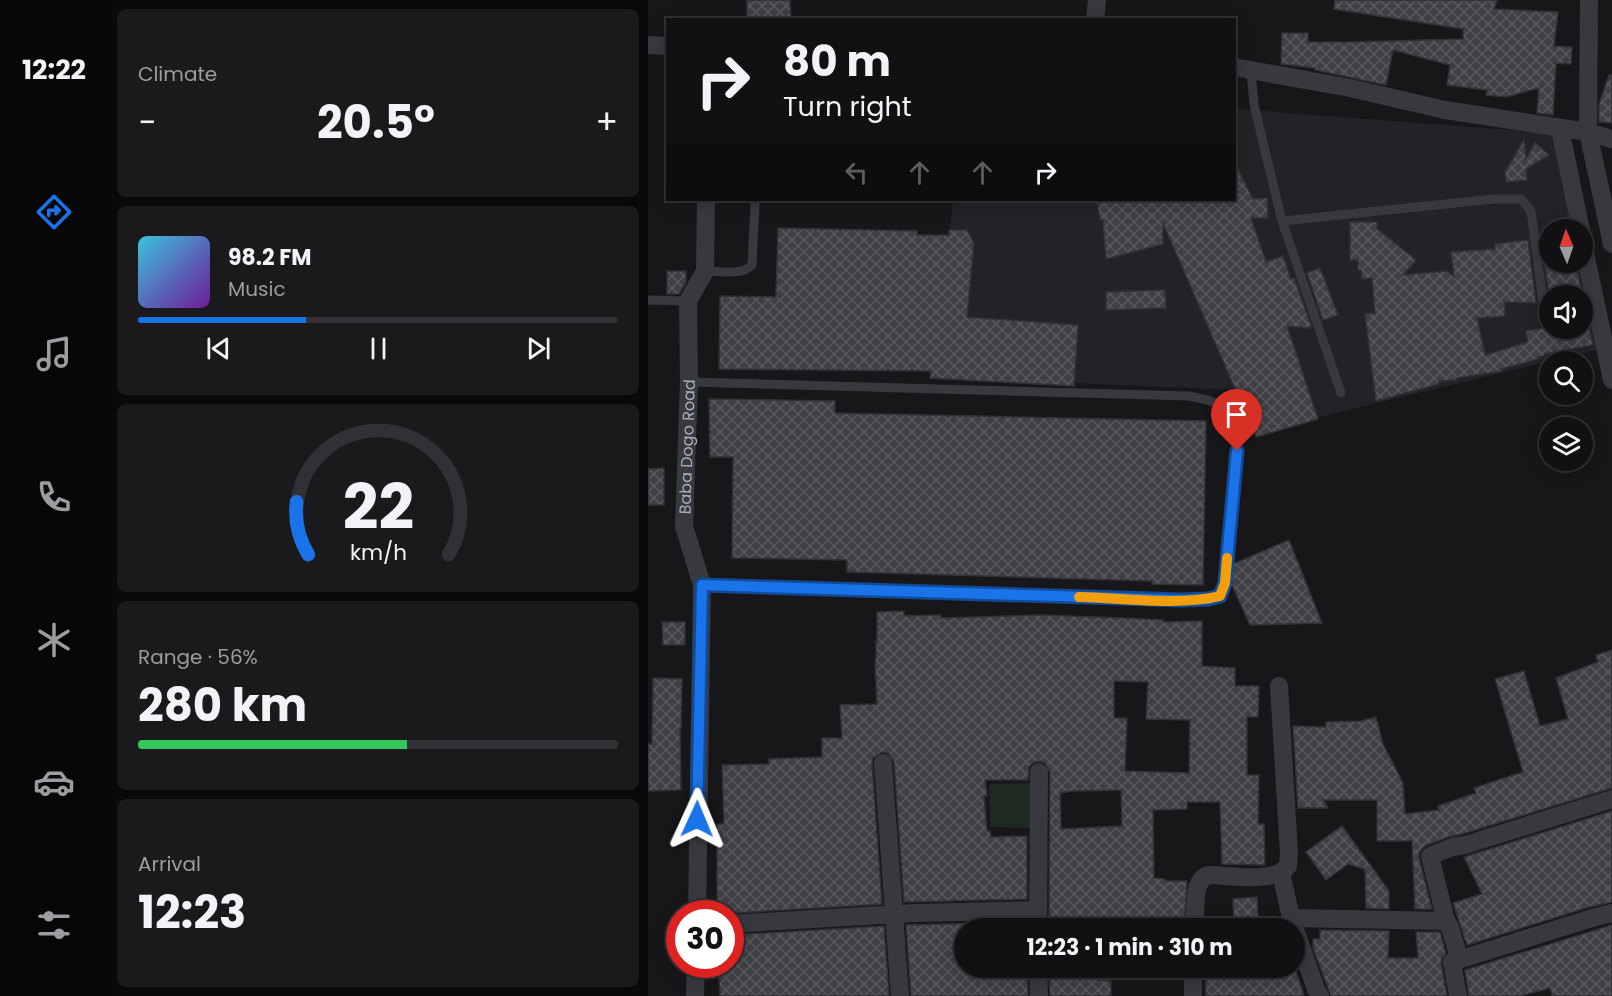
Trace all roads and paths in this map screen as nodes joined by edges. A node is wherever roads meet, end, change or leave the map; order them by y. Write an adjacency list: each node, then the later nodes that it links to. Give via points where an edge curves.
1 (1097, 0): 3 (street)
2 (1589, 0): 7 (street)
3 (1095, 18)
4 (648, 45): 5 (street)
5 (666, 46)
6 (1243, 68): 7 (street, via 1445,110); 13 (lane)
7 (1588, 132): 9 (street); 14 (street)
8 (1561, 134): 12 (street)
9 (1612, 139)
10 (706, 201): 15 (street)
11 (755, 204): 15 (lane, via 752,265 739,271)
12 (1579, 219)
13 (1282, 221): 17 (lane, via 1521,199 1531,211); 22 (lane)
14 (1612, 244)
15 (705, 271): 19 (street)
16 (1589, 273): 20 (street)
17 (1540, 285)
18 (648, 300): 19 (lane)
19 (688, 301): 21 (street, Baba Dogo Road)
20 (1612, 380)
21 (689, 382): 23 (street, Baba Dogo Road, via 684,526); 23 (lane, via 1189,396 1224,405 1239,429 1225,583 1220,596 1182,600)
22 (1341, 393)
23 (702, 585): 29 (street, Baba Dogo Road)
24 (1279, 686): 28 (street, via 1289,853 1288,866)
25 (883, 763): 31 (street)
26 (1039, 772): 33 (street)
27 (1612, 799): 37 (street, via 1430,856)
28 (1281, 873): 34 (street, via 1202,877); 35 (street)
29 (697, 900)
30 (1612, 913): 40 (street)
31 (893, 914): 32 (street); 38 (street); 45 (street)
32 (1009, 918)
33 (1038, 918)
34 (1196, 918)
35 (1292, 918)
36 (1305, 918): 37 (street)
37 (1446, 921): 40 (street, via 1459,958)
38 (744, 923)
39 (1305, 954): 48 (street)
40 (1452, 962): 49 (street)
41 (696, 978): 44 (street)
42 (1038, 978): 46 (street)
43 (1193, 978): 47 (street)
44 (695, 996)
45 (900, 996)
46 (1039, 996)
47 (1193, 996)
48 (1320, 996)
49 (1458, 996)

